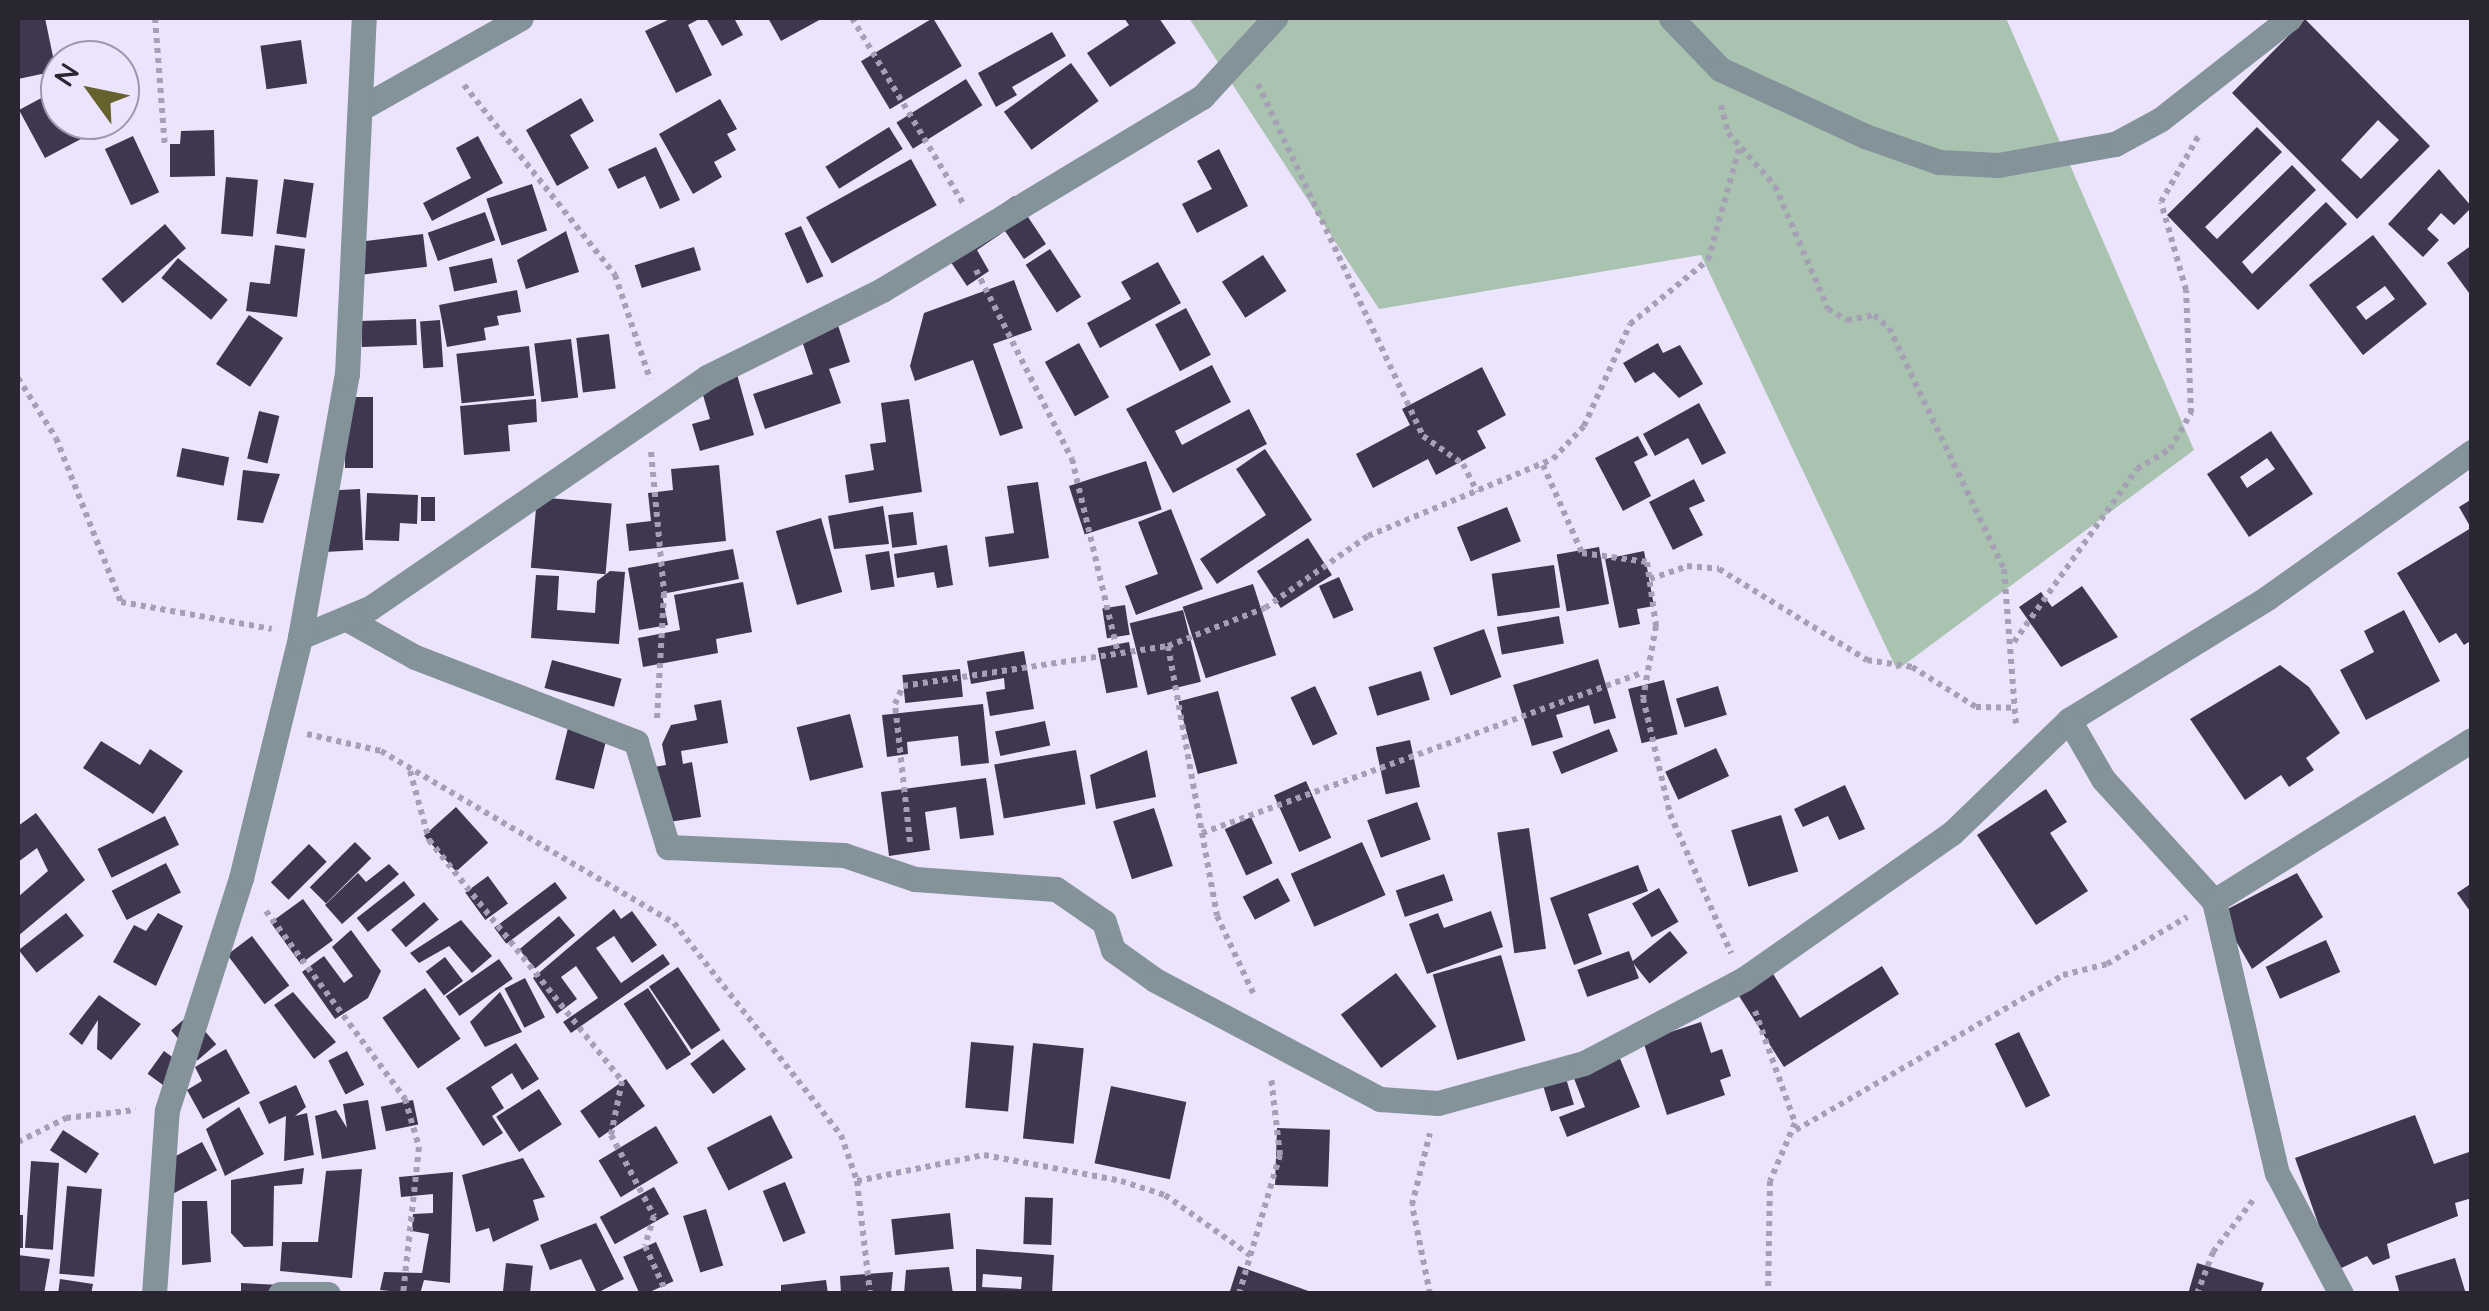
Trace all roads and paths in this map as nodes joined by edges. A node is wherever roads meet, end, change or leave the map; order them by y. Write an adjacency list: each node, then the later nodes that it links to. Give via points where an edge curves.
1 (155, 18): 13 (path)
2 (364, 18): 11 (street)
3 (521, 18): 9 (street)
4 (852, 18): 15 (path)
5 (1275, 18): 8 (street)
6 (1671, 18): 10 (street)
7 (2290, 18): 10 (street, via 2162,119 2114,144 2018,164 1939,162)
8 (1249, 49): 15 (street, via 1202,97); 20 (path, via 1268,110 1422,436 1463,464)
9 (444, 62): 11 (street); 17 (path, via 620,284)
10 (1720, 69): 14 (path, via 1722,114)
11 (363, 108): 23 (street, via 347,374)
12 (2209, 118): 24 (path, via 2161,202 2186,290 2191,413 2170,449 2137,469)
13 (165, 147)
14 (1739, 148): 19 (path, via 1708,260 1630,324 1584,426); 24 (path, via 1775,186 1828,309 1847,320 1874,315 1889,328 2004,570)
15 (971, 237): 17 (street, via 766,344); 26 (path, via 1072,459)
16 (18, 378): 23 (path, via 56,438 126,607)
17 (654, 417): 22 (street); 32 (path, via 664,593 657,722)
18 (2472, 452): 29 (street, via 2268,598)
19 (1543, 464): 20 (path); 21 (path, via 1582,553 1600,560 1637,554)
20 (1477, 492): 25 (path, via 1368,536 1265,608)
21 (1650, 579): 27 (path, via 1656,639); 28 (path, via 1686,566 1719,569 1866,660 1912,667 1976,706)
22 (348, 618): 23 (street); 32 (street, via 415,657)
23 (300, 635): 30 (street)
24 (2013, 643): 28 (path)
25 (1168, 646): 26 (path); 35 (path)
26 (1118, 655): 37 (path, via 903,686 894,704)
27 (1643, 672): 35 (path); 39 (path, via 1670,814)
28 (2015, 708): 34 (path)
29 (2069, 720): 34 (street); 38 (street, via 2103,780)
30 (276, 734): 33 (path, via 334,734); 36 (street)
31 (2472, 740): 38 (street)
32 (643, 748): 37 (street, via 668,847 844,854)
33 (410, 769): 46 (path, via 674,923 824,1111); 52 (path, via 429,840 618,1074 611,1135 654,1216 644,1246)
34 (2018, 770): 39 (street, via 1952,833)
35 (1202, 833): 40 (path, via 1220,926)
36 (241, 878): 42 (street); 51 (path, via 405,1100 419,1147)
37 (914, 879): 40 (street, via 1066,893 1104,922 1129,963)
38 (2214, 901): 43 (path, via 2106,964 2063,975); 45 (street)
39 (1744, 979): 41 (street, via 1584,1063); 43 (path)
40 (1269, 1040): 41 (street, via 1380,1099); 47 (path, via 1282,1130)
41 (1438, 1103): 55 (path, via 1412,1205)
42 (167, 1110): 44 (path, via 82,1114); 48 (street)
43 (1795, 1130): 56 (path, via 1770,1180)
44 (18, 1142)
45 (2277, 1173): 57 (path, via 2226,1232); 58 (street)
46 (856, 1180): 47 (path, via 984,1156 1121,1181 1164,1195); 53 (path)
47 (1251, 1256): 54 (path)
48 (154, 1294)
49 (280, 1294): 50 (street)
50 (328, 1294)
51 (403, 1294)
52 (668, 1294)
53 (870, 1294)
54 (1239, 1294)
55 (1430, 1294)
56 (1768, 1294)
57 (2197, 1294)
58 (2341, 1294)

